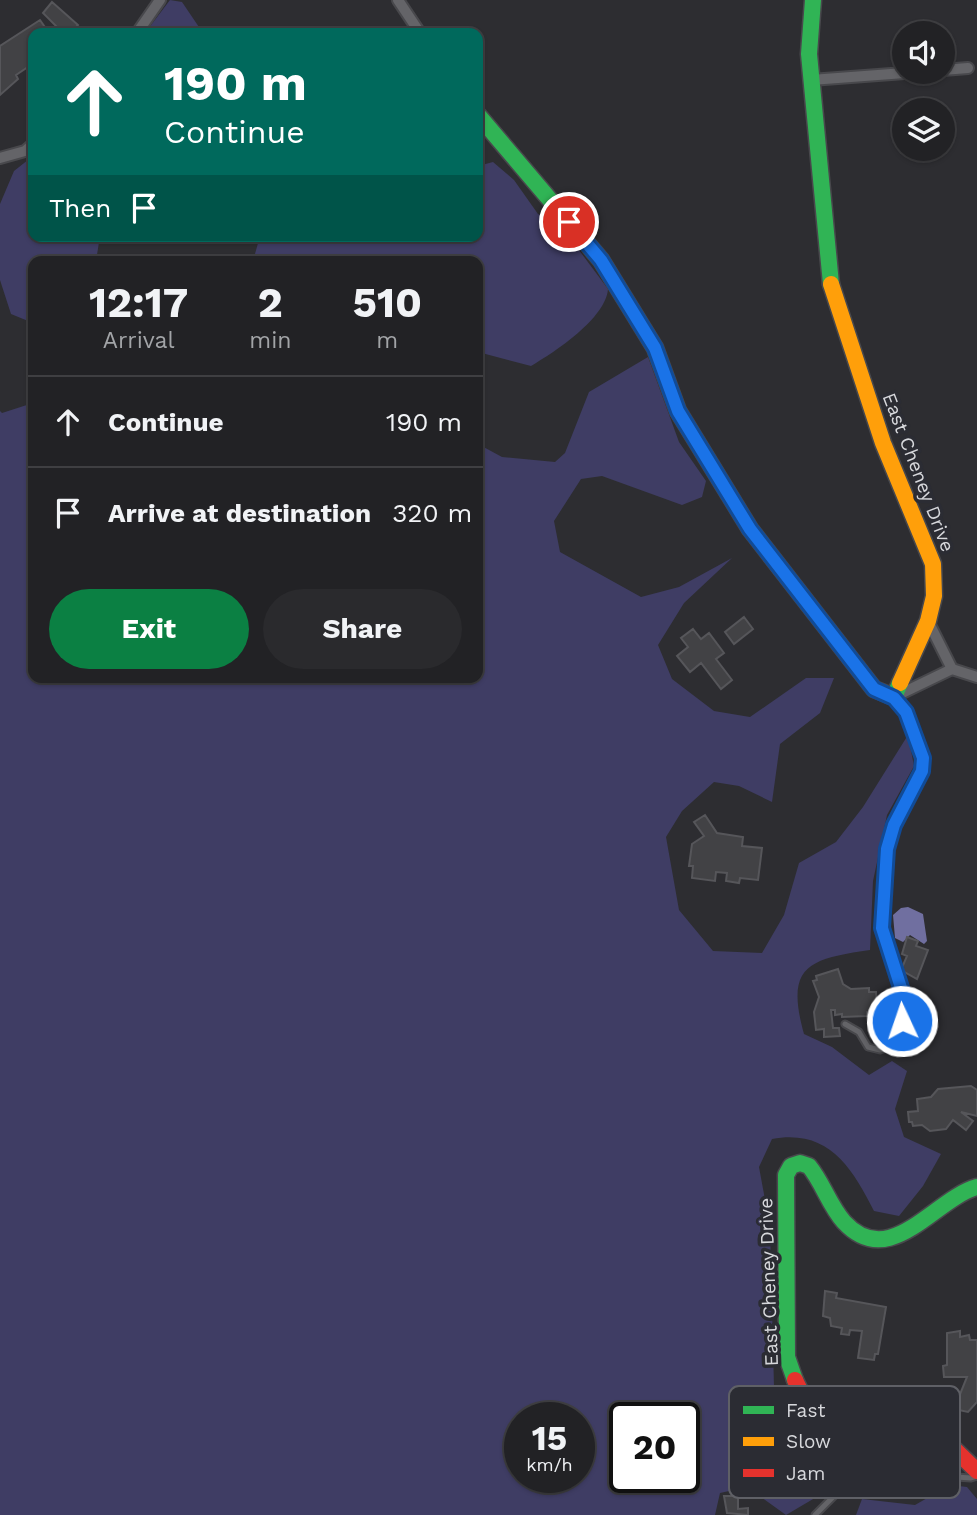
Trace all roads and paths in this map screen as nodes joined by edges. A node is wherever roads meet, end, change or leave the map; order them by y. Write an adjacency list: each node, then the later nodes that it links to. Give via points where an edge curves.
1 (160, 0): 4 (street)
2 (398, 0): 5 (street)
3 (813, 0): 9 (street, East Cheney Drive)
4 (140, 28)
5 (417, 28)
6 (968, 68): 7 (street)
7 (955, 69)
8 (892, 74): 9 (street)
9 (811, 80): 13 (street, East Cheney Drive, via 832,290 883,443 933,564 934,596)
10 (483, 121): 16 (street, via 601,260 655,348 678,411 750,529 874,689)
11 (28, 148): 12 (street)
12 (0, 158)
13 (928, 621): 14 (street); 16 (street, East Cheney Drive)
14 (952, 669): 15 (street); 16 (street)
15 (977, 677)
16 (894, 698): 17 (lane, via 913,725 923,758 922,771 887,849 882,928 903,994 902,1021 890,1046 880,1051 868,1048 859,1032)
17 (845, 1024)
18 (977, 1186): 19 (street, East Cheney Drive, via 950,1195 905,1236 887,1239 860,1234 848,1226 809,1166 791,1166 786,1175 787,1357)
19 (797, 1386)
20 (960, 1454): 21 (street, East Cheney Drive)
21 (977, 1473): 22 (lane)
22 (960, 1477)
23 (832, 1498): 24 (lane)
24 (815, 1515)

